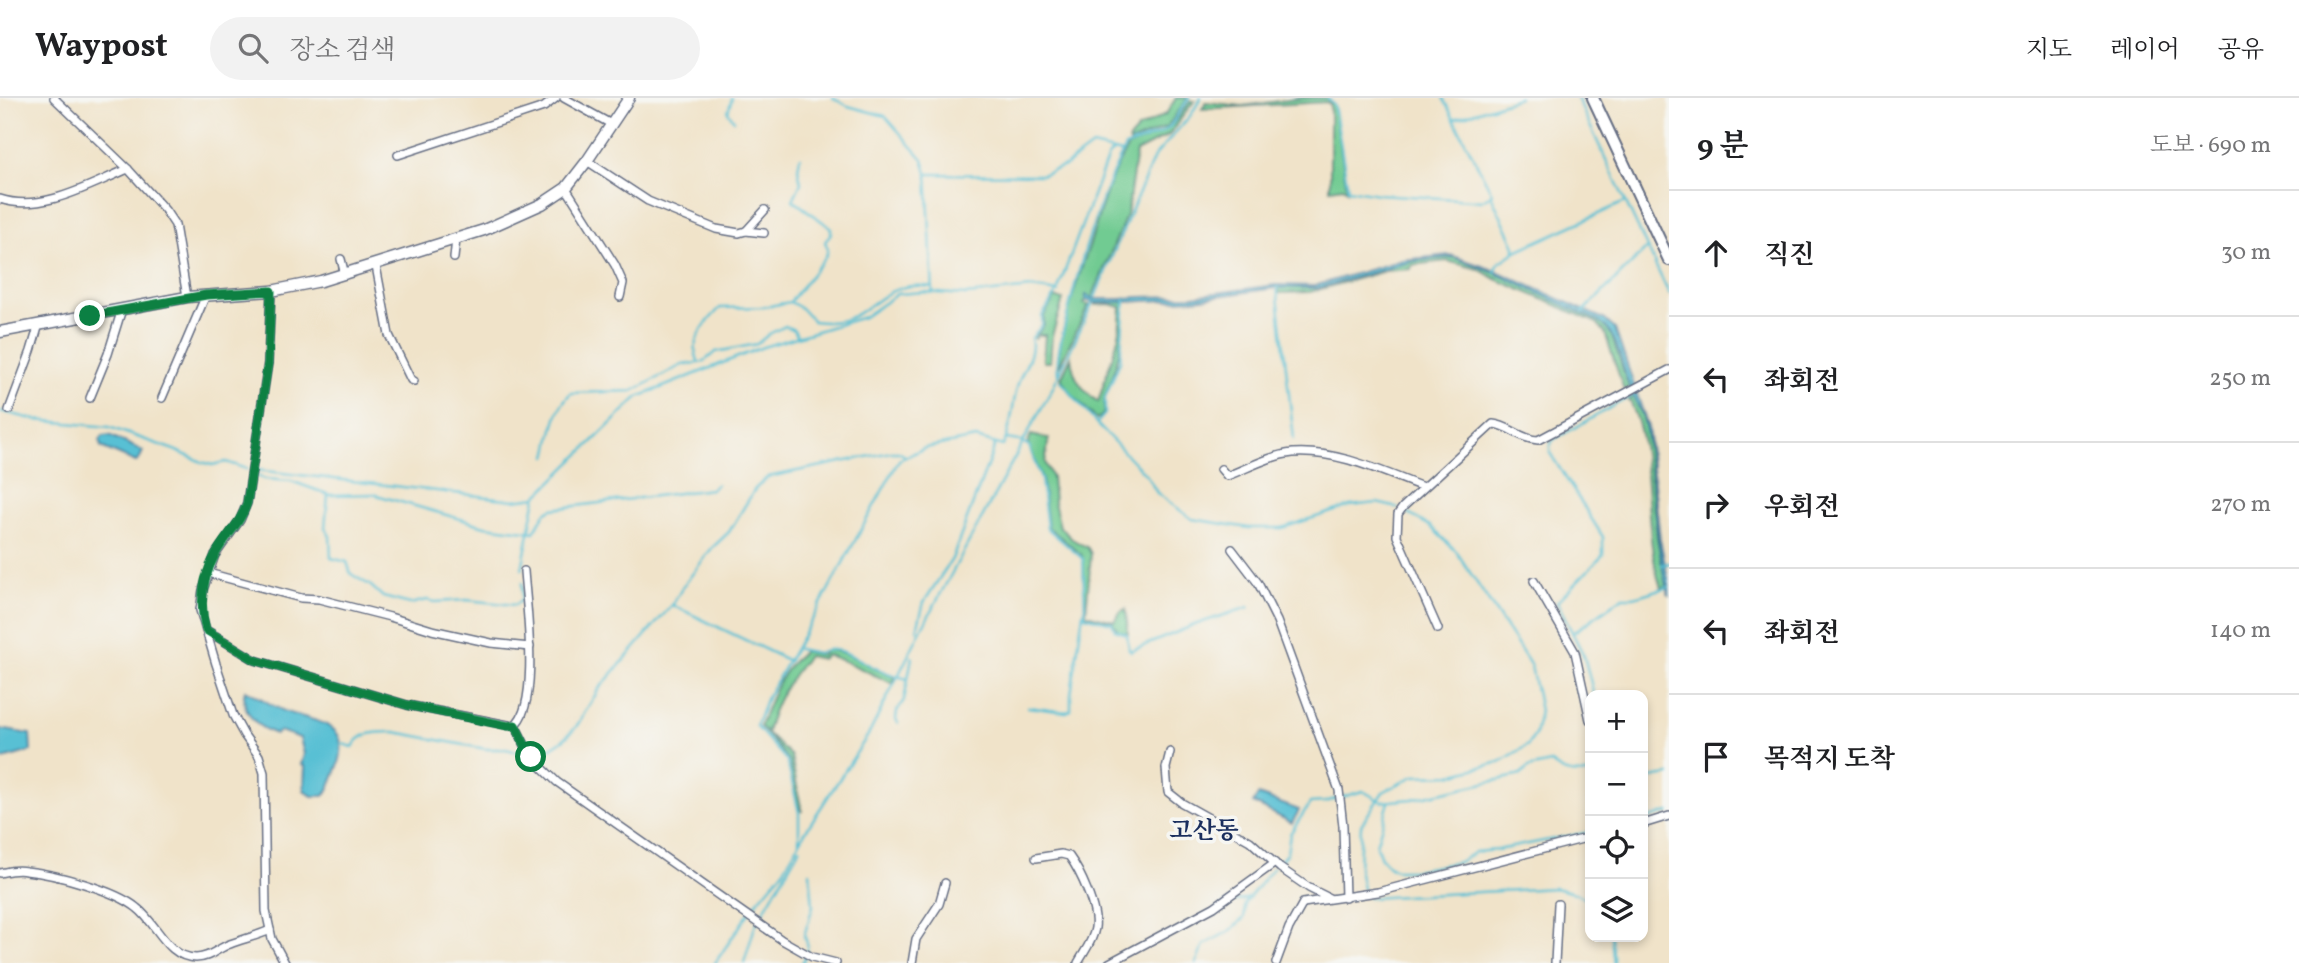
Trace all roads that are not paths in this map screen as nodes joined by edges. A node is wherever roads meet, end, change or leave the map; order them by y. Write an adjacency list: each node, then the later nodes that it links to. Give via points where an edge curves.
1 (54, 98): 9 (street)
2 (556, 98): 7 (street, via 544,107)
3 (564, 98): 6 (street)
4 (629, 98): 6 (street)
5 (1593, 98): 18 (main road)
6 (611, 124): 8 (street)
7 (398, 155)
8 (587, 161): 10 (street); 13 (street, via 665,209 716,229)
9 (128, 169): 11 (street, via 33,203); 23 (street, via 175,225)
10 (566, 188): 15 (street, via 510,219); 24 (street, via 615,265 623,282)
11 (0, 199)
12 (765, 210): 13 (street)
13 (746, 231): 14 (street)
14 (764, 233)
15 (456, 239): 16 (street); 19 (street)
16 (454, 258)
17 (341, 259): 20 (street)
18 (1669, 260)
19 (376, 266): 20 (street); 29 (street, via 391,343)
20 (345, 275): 21 (street)
21 (271, 291): 22 (street); 37 (street, via 268,363 247,503)
22 (206, 295): 23 (street); 31 (street)
23 (187, 297): 25 (street)
24 (620, 297)
25 (122, 309): 26 (street); 30 (street)
26 (38, 324): 27 (street); 32 (street)
27 (0, 332)
28 (1669, 370): 34 (street, via 1538,440 1493,425)
29 (414, 381)
30 (90, 398)
31 (162, 398)
32 (9, 410)
33 (1221, 469): 34 (street, via 1227,476 1283,455 1306,453 1335,457)
34 (1423, 487): 39 (street, via 1398,514 1396,527)
35 (1232, 549): 53 (street, via 1258,583 1277,621 1339,790)
36 (524, 571): 41 (street)
37 (208, 573): 40 (street, via 200,610); 41 (street, via 432,631)
38 (1534, 581): 42 (street, via 1575,652)
39 (1438, 628)
40 (206, 630): 43 (street, via 255,660 328,683 407,705); 55 (street, via 233,715 260,756 264,773)
41 (530, 647): 43 (street, via 529,686)
42 (1585, 697)
43 (515, 725): 57 (street, via 531,757 557,782 782,940 812,957)
44 (1170, 752): 49 (street, via 1168,792 1250,841)
45 (1669, 816): 46 (street)
46 (1648, 822)
47 (1585, 838): 53 (street)
48 (1036, 858): 59 (street, via 1062,854 1077,868 1096,920)
49 (1275, 863): 52 (street); 60 (street, via 1214,907)
50 (0, 873): 55 (street, via 25,870 89,885 127,902 146,916 172,949 187,957 210,956)
51 (945, 883): 58 (street, via 939,904 916,939)
52 (1330, 898): 53 (street); 61 (street, via 1303,903)
53 (1345, 898)
54 (1559, 904): 62 (street)
55 (270, 930): 56 (street)
56 (285, 963)
57 (836, 963)
58 (912, 963)
59 (1079, 963)
60 (1109, 963)
61 (1276, 963)
62 (1555, 963)

